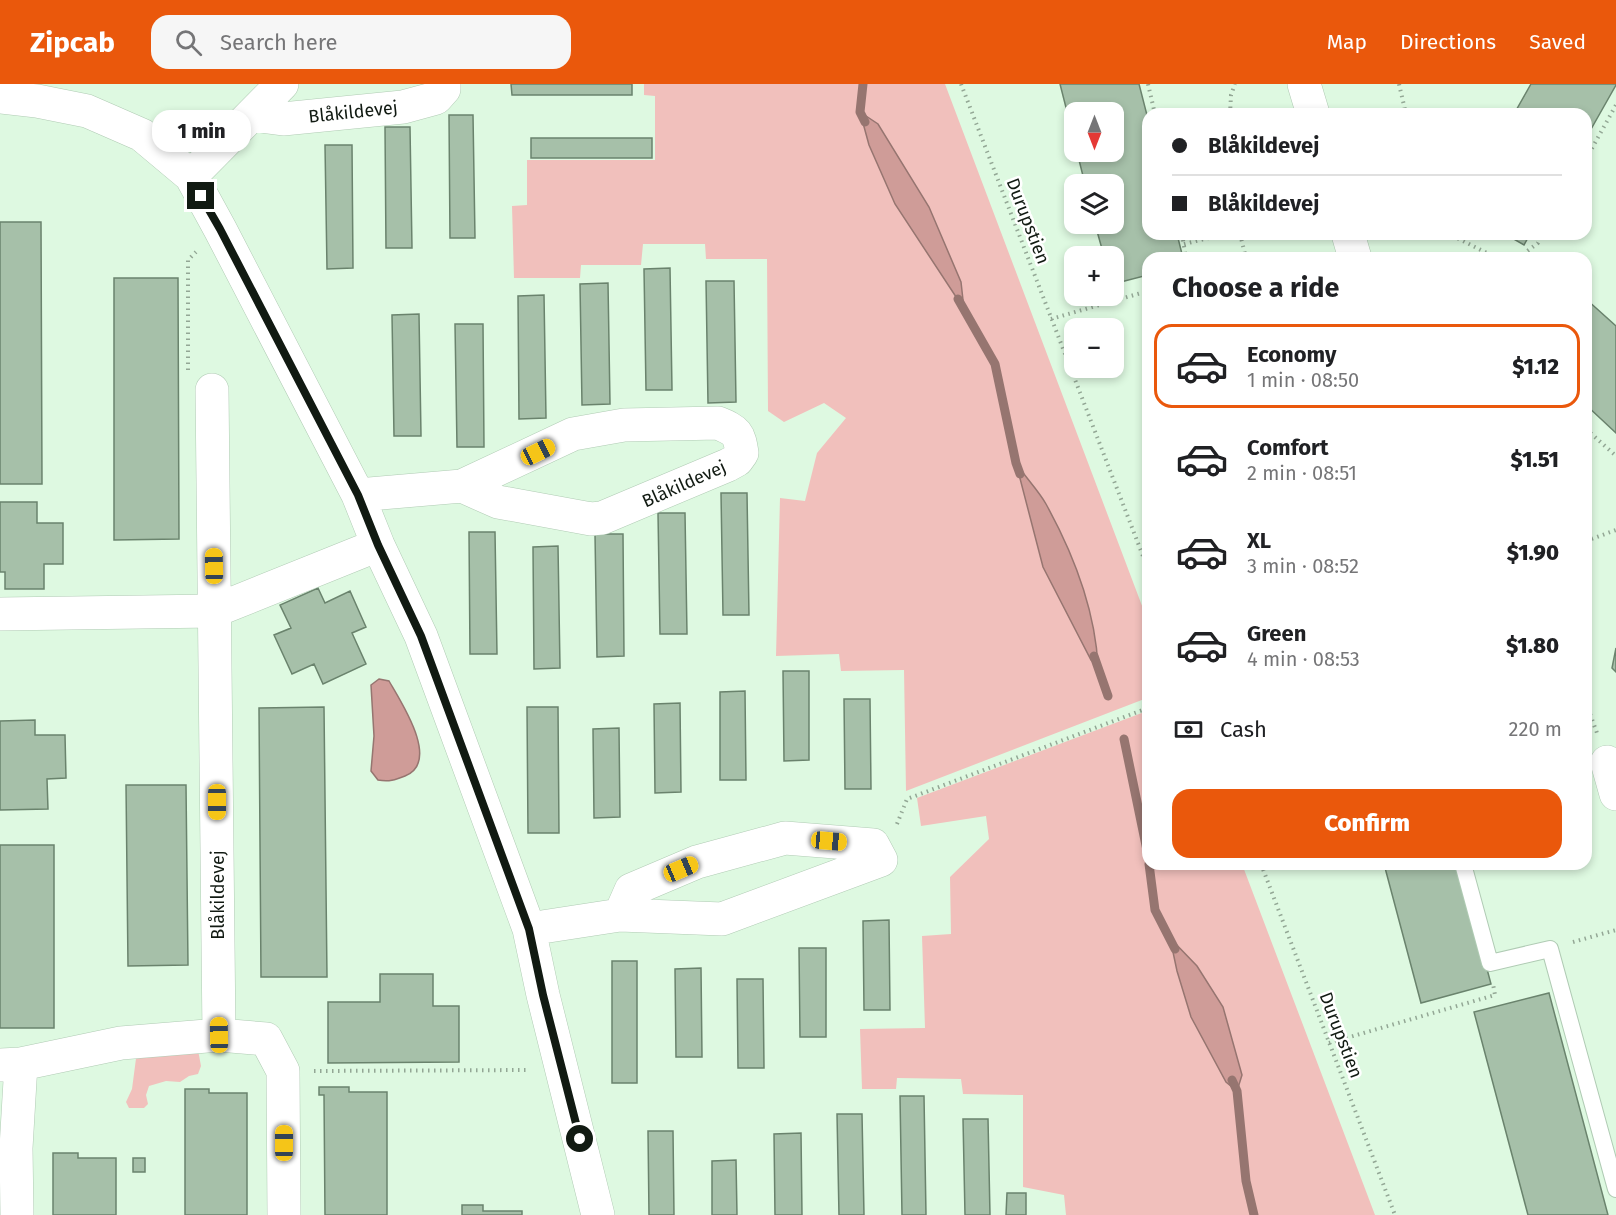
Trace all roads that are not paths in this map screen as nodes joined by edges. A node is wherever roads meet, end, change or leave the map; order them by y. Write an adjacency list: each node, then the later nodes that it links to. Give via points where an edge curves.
1 (282, 84): 7 (street)
2 (444, 84): 7 (street, Blåkildevej, via 436,98 403,107 283,119)
3 (1304, 84): 6 (street)
4 (38, 92): 5 (street); 8 (street, via 142,135)
5 (0, 97)
6 (1311, 108)
7 (253, 115): 8 (street)
8 (191, 176): 11 (street)
9 (212, 390): 13 (street, Blåkildevej)
10 (462, 486): 10 (street, Blåkildevej, via 498,502 602,518 737,460 742,453 740,437 718,423 624,425 573,434); 11 (street, Blåkildevej)
11 (358, 495): 12 (street)
12 (378, 545): 13 (street); 19 (street, via 421,636)
13 (214, 610): 14 (street); 20 (street, Blåkildevej)
14 (0, 614)
15 (1607, 762): 16 (street)
16 (1616, 794)
17 (1465, 870): 22 (lane, via 1490,963 1550,949)
18 (620, 915): 18 (street, via 722,919 881,860 873,845 785,838 697,862 631,890); 19 (street)
19 (529, 929): 25 (street)
20 (219, 1035): 21 (street, via 121,1043); 24 (street, via 266,1039 283,1071)
21 (10, 1064): 23 (street)
22 (1616, 1189)
23 (16, 1215)
24 (284, 1215)
25 (598, 1215)

